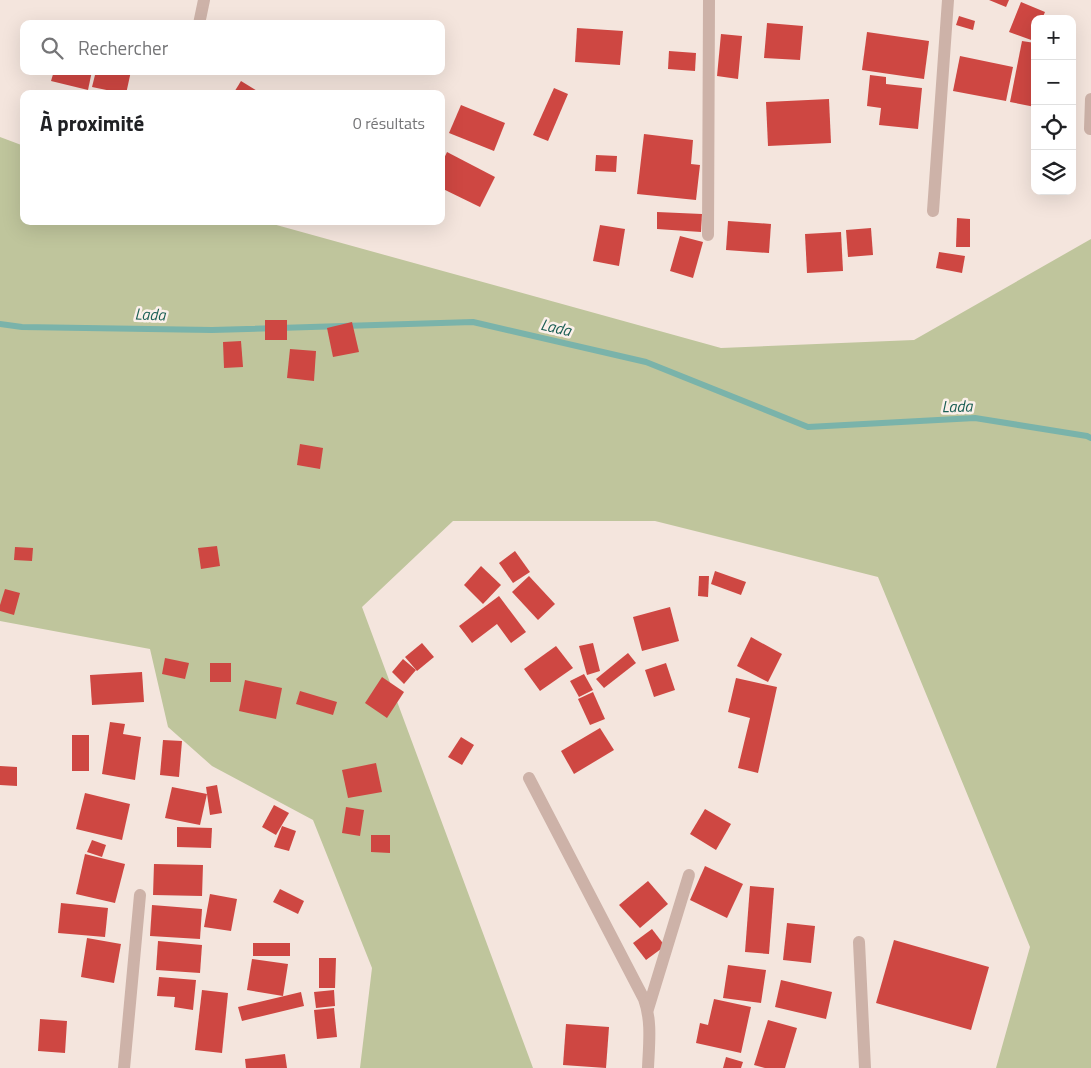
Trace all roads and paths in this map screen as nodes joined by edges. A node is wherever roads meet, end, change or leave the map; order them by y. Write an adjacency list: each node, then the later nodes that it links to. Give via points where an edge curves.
1 (204, 0): 4 (street)
2 (709, 0): 8 (street)
3 (948, 0): 7 (street)
4 (200, 20)
5 (1091, 100): 6 (street)
6 (1090, 129)
7 (933, 212)
8 (708, 234)
9 (530, 778): 13 (street)
10 (689, 875): 13 (street)
11 (140, 895): 14 (street)
12 (858, 942): 16 (street)
13 (648, 1009): 15 (street)
14 (124, 1068)
15 (648, 1068)
16 (865, 1068)

